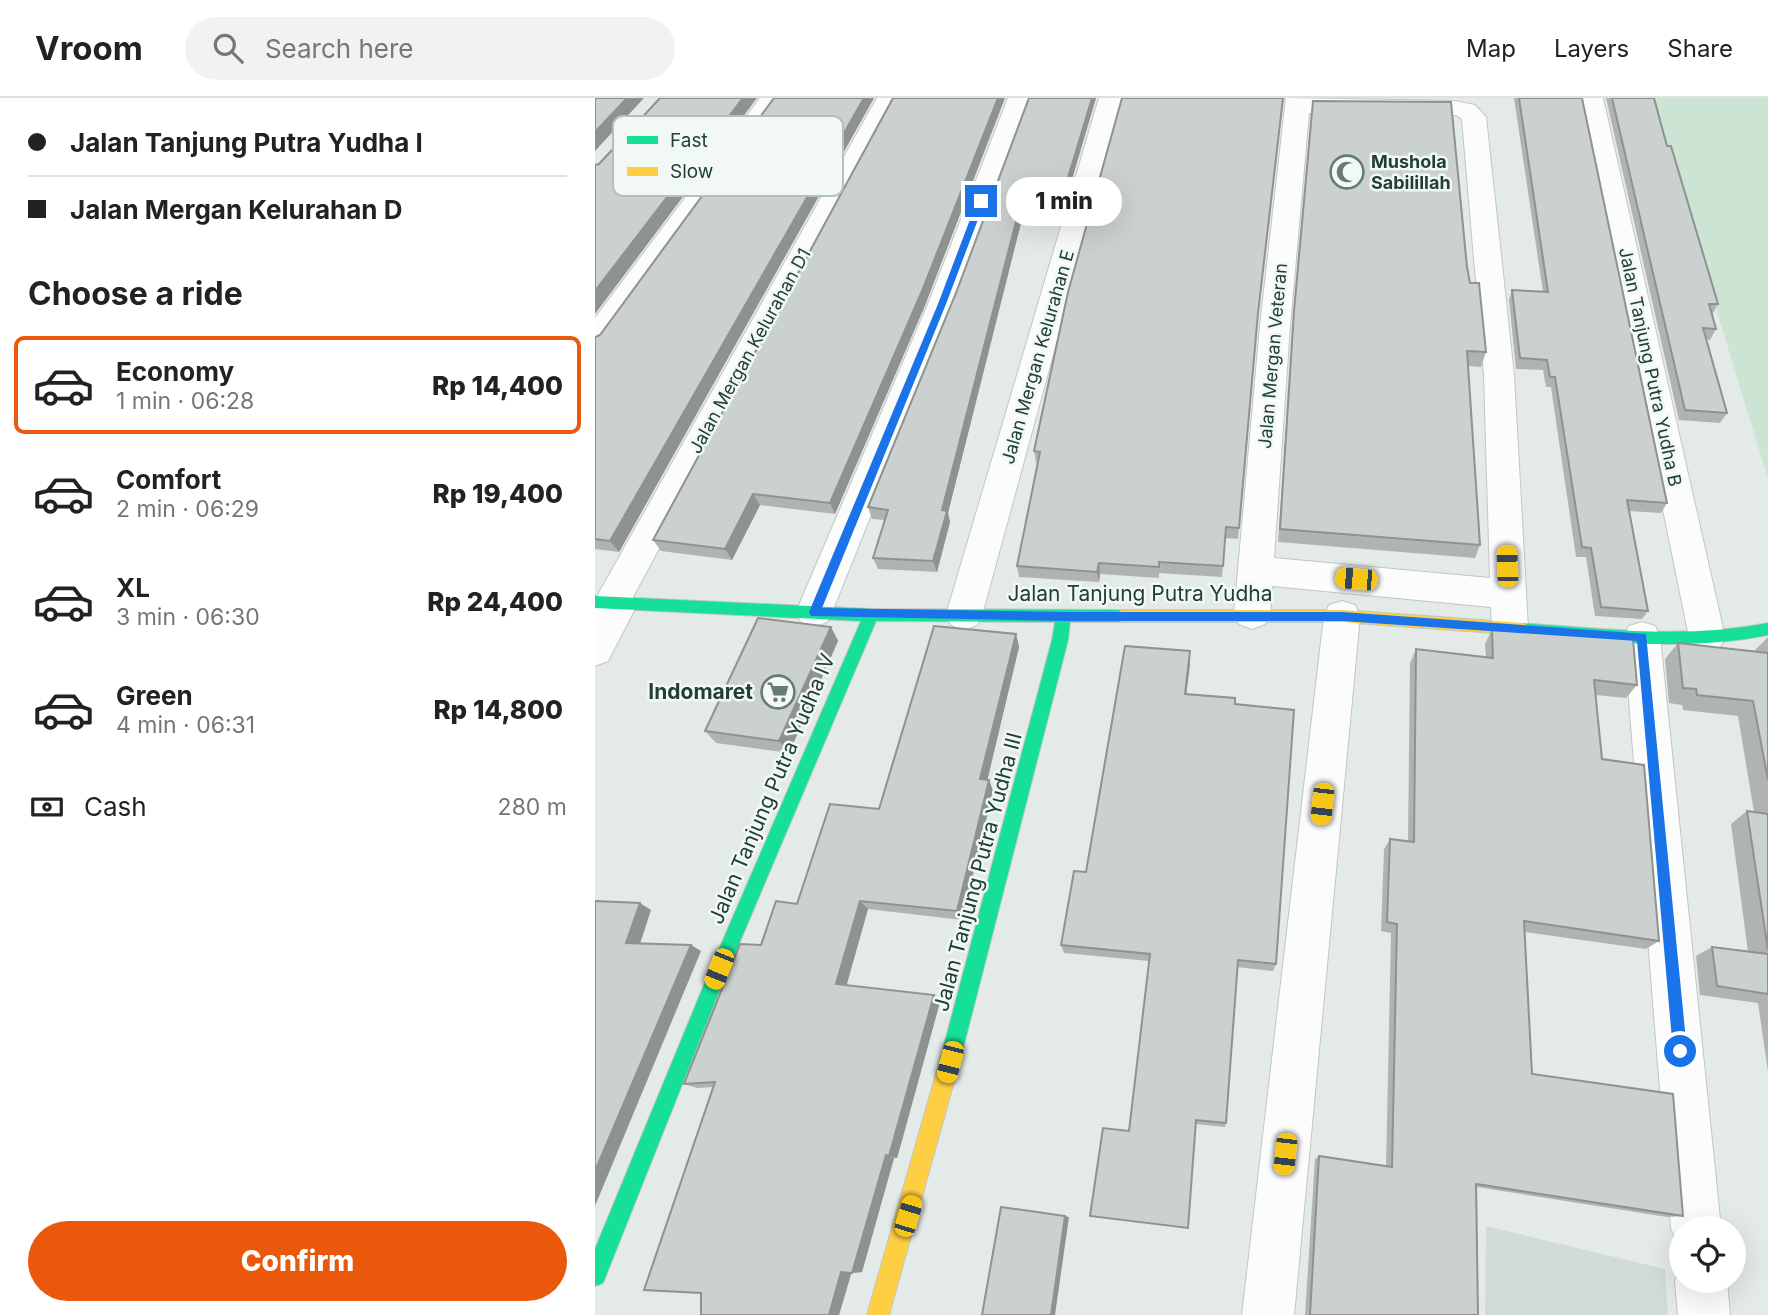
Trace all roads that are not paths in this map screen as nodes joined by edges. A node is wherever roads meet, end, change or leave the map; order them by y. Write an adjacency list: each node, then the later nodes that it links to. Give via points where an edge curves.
1 (772, 98): 7 (street)
2 (888, 98): 8 (street, Jalan Mergan Kelurahan D1)
3 (1020, 98): 15 (street, via 942,304)
4 (1111, 98): 18 (street, Jalan Mergan Kelurahan E)
5 (1591, 98): 23 (street, Jalan Tanjung Putra Yudha B)
6 (1298, 102): 12 (street, Jalan Mergan Veteran); 14 (street, via 1456,108 1474,117 1499,375)
7 (759, 116)
8 (843, 179)
9 (700, 196): 11 (street)
10 (834, 196): 13 (street, Jalan Mergan Kelurahan D1)
11 (595, 339)
12 (1255, 570): 14 (street); 16 (street, Jalan Mergan Veteran)
13 (608, 604): 15 (street, Jalan Tanjung Putra Yudha); 24 (street, Jalan Mergan Kelurahan D1)
14 (1509, 611): 19 (street, Jalan Tanjung Putra Yudha); 22 (street, Jalan Tanjung Putra Yudha)
15 (814, 612): 17 (street, Jalan Tanjung Putra Yudha)
16 (1252, 614): 19 (street, Jalan Tanjung Putra Yudha); 20 (street, Jalan Tanjung Putra Yudha)
17 (871, 615): 18 (street, Jalan Tanjung Putra Yudha); 26 (street, Jalan Tanjung Putra Yudha IV, via 719,969)
18 (964, 615): 20 (street, Jalan Tanjung Putra Yudha)
19 (1342, 616): 29 (street)
20 (1063, 617): 28 (street, Jalan Tanjung Putra Yudha III, via 929,1142)
21 (1768, 629): 23 (street, Jalan Tanjung Putra Yudha)
22 (1642, 637): 23 (street, Jalan Tanjung Putra Yudha); 25 (street)
23 (1707, 637)
24 (595, 650)
25 (1695, 1216)
26 (595, 1276)
27 (1701, 1293): 30 (street)
28 (879, 1315)
29 (1268, 1315)
30 (1704, 1315)

